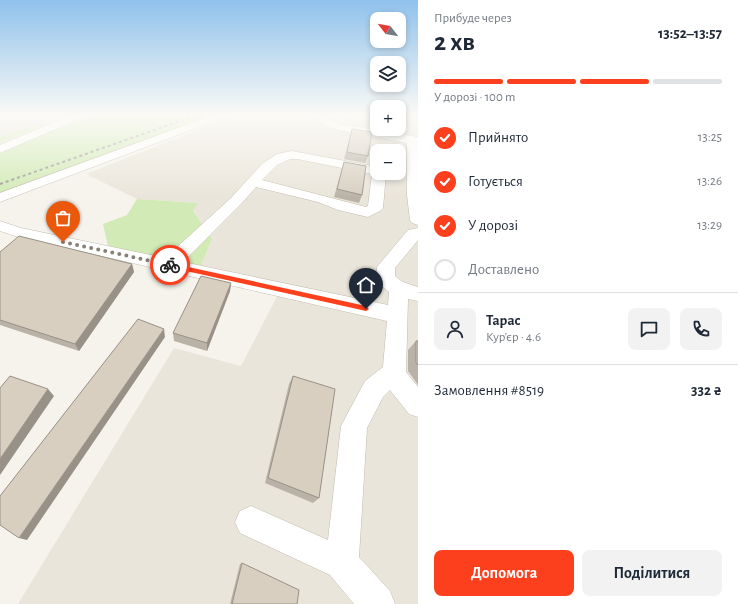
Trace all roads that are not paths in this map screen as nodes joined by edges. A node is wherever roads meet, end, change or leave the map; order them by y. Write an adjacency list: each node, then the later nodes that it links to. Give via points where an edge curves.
1 (16, 142): 4 (street)
2 (149, 142): 10 (street)
3 (416, 142): 7 (street)
4 (0, 149)
5 (370, 170): 9 (street, via 287,155 263,170)
6 (406, 174): 7 (street)
7 (416, 176): 11 (street, via 414,195)
8 (377, 180): 9 (street, via 375,208 368,212)
9 (254, 182): 14 (street)
10 (0, 198)
11 (418, 220)
12 (0, 226): 14 (street)
13 (418, 233): 15 (street, via 414,234 386,267 388,282)
14 (168, 265): 16 (street)
15 (409, 291): 16 (street)
16 (396, 315): 17 (street)
17 (394, 372): 18 (street, via 402,388); 20 (street, via 374,389 354,426)
18 (418, 405)
19 (251, 522): 20 (street)
20 (342, 563): 21 (street)
21 (377, 604)

